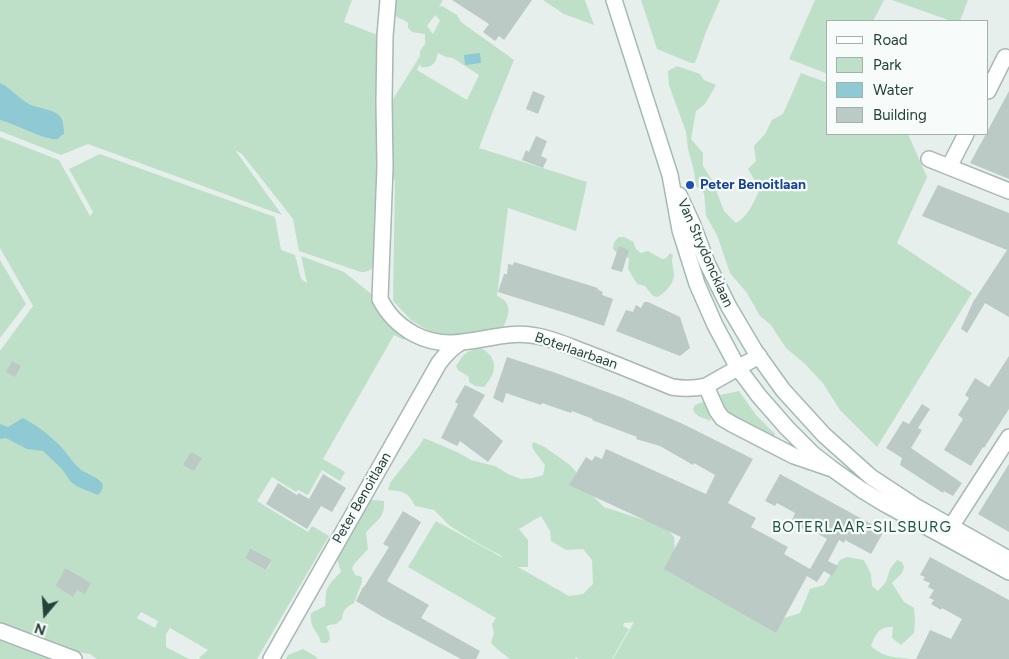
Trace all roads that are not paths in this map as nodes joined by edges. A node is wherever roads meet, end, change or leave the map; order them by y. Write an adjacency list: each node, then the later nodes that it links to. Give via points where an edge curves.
1 (388, 0): 10 (street, Boterlaarbaan, via 380,299 386,312 419,337 434,342)
2 (614, 0): 8 (street, Van Strydoncklaan)
3 (1005, 57): 4 (street)
4 (989, 89)
5 (966, 135): 7 (street)
6 (929, 159): 7 (street)
7 (950, 167): 9 (street)
8 (670, 175): 11 (street, Van Strydoncklaan, via 729,307); 12 (street, Van Strydoncklaan, via 680,230 697,284)
9 (1009, 191)
10 (460, 343): 13 (street, Boterlaarbaan, via 505,335 536,336 672,387 684,390); 21 (street, Peter Benoitlaan, via 439,363)
11 (759, 356): 12 (street, Boterlaarbaan); 16 (street, via 783,390 824,435 871,476)
12 (738, 368): 13 (street, Boterlaarbaan); 15 (street, via 787,428)
13 (706, 386): 15 (street, via 722,418 794,456)
14 (1009, 436): 16 (street)
15 (831, 468): 16 (street, via 862,490)
16 (948, 531): 17 (street); 18 (street)
17 (1009, 559)
18 (1009, 572)
19 (0, 631): 20 (street)
20 (74, 659)
21 (271, 659)

